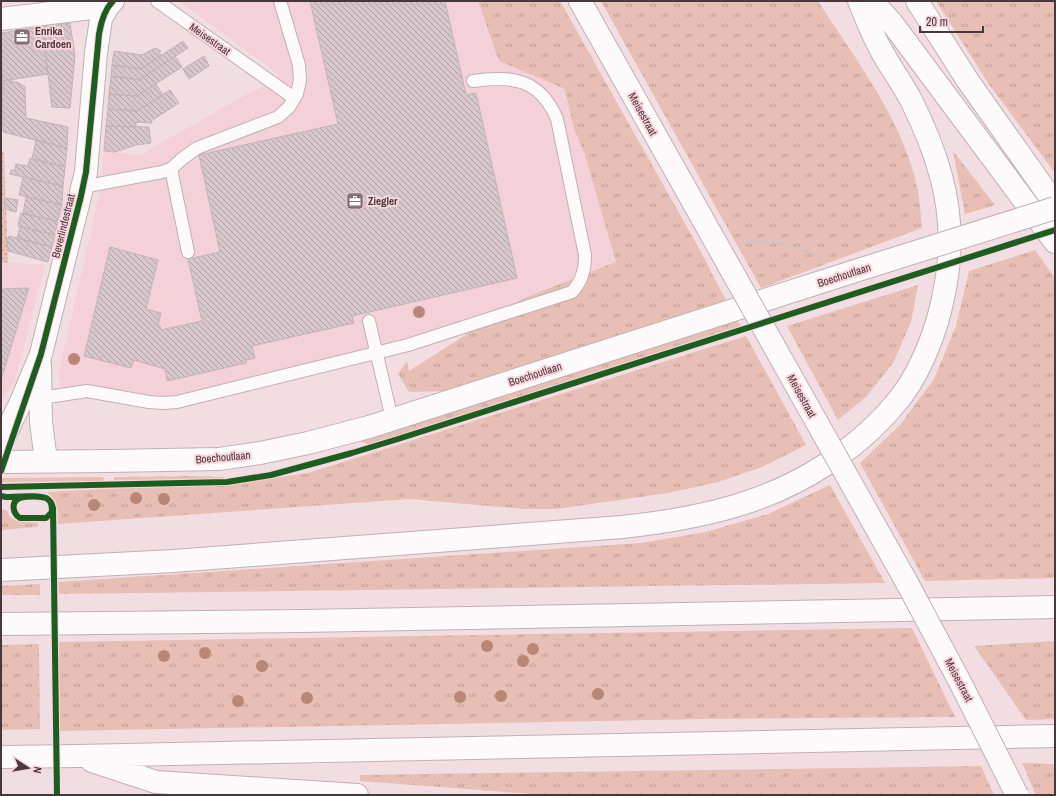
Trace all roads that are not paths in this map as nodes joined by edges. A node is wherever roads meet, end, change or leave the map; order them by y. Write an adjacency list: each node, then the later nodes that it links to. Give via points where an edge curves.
1 (157, 1): 12 (lane, Meisestraat)
2 (280, 1): 12 (lane, via 299,65 300,80)
3 (580, 1): 34 (main road, Meisestraat, bridge, via 909,588)
4 (844, 1): 10 (main road)
5 (859, 1): 10 (main road)
6 (872, 1): 17 (main road, via 892,23)
7 (917, 1): 15 (main road, via 968,81)
8 (108, 3): 9 (main road); 14 (main road, Beverlindestraat, via 98,34 88,150)
9 (1, 19)
10 (881, 50): 27 (main road, via 928,135 941,177 948,209 950,246 946,286 939,319 923,360 904,392 878,424 811,474 736,506 660,523 173,561)
11 (473, 81): 20 (lane, via 504,78 516,80 536,90 552,107 557,119 585,255 582,278 572,292 408,346)
12 (294, 98): 13 (lane, via 278,117 197,148)
13 (171, 169): 14 (lane); 18 (lane)
14 (82, 188): 21 (main road, Beverlindestraat)
15 (1055, 204)
16 (1055, 208): 23 (main road, Boechoutlaan, bridge)
17 (1055, 242)
18 (188, 252)
19 (369, 321): 20 (lane)
20 (376, 353): 22 (lane, via 177,402 149,402 87,391); 23 (lane)
21 (40, 354): 22 (main road, Beverlindestraat); 24 (main road, Beverlindestraat)
22 (40, 398): 25 (main road, Beverlindestraat)
23 (392, 419): 25 (main road, Boechoutlaan, via 308,443 219,459)
24 (1, 442)
25 (46, 461): 26 (main road, Boechoutlaan)
26 (1, 462)
27 (1, 570)
28 (1055, 607): 29 (main road)
29 (1, 624)
30 (1055, 736): 31 (main road)
31 (78, 756): 32 (main road); 33 (main road, via 156,782)
32 (1, 757)
33 (357, 795)
34 (1017, 795)

